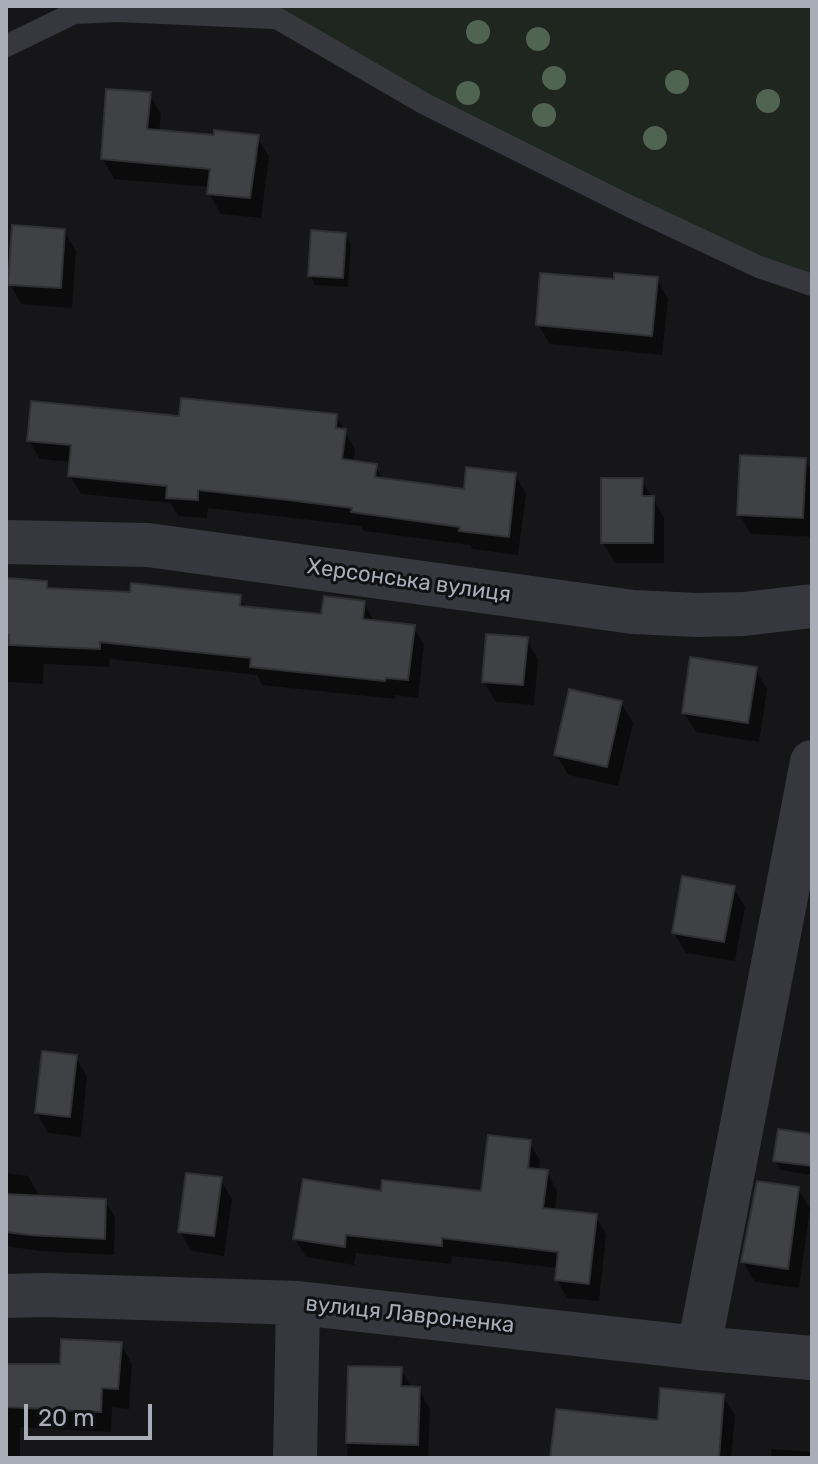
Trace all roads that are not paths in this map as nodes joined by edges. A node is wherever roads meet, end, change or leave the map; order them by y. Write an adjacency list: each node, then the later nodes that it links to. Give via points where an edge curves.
1 (256, 6): 2 (lane)
2 (276, 19): 3 (lane, via 74,13); 4 (lane, via 425,104 629,206 759,267)
3 (6, 46)
4 (812, 285)
5 (6, 542): 6 (street, Херсонська вулиця, via 148,545 633,612 744,614)
6 (812, 606)
7 (812, 762): 10 (street)
8 (6, 1296): 9 (street, вулиця Лавроненка)
9 (298, 1303): 10 (street, вулиця Лавроненка); 12 (street)
10 (699, 1348): 11 (street, вулиця Лавроненка)
11 (812, 1358)
12 (295, 1458)

